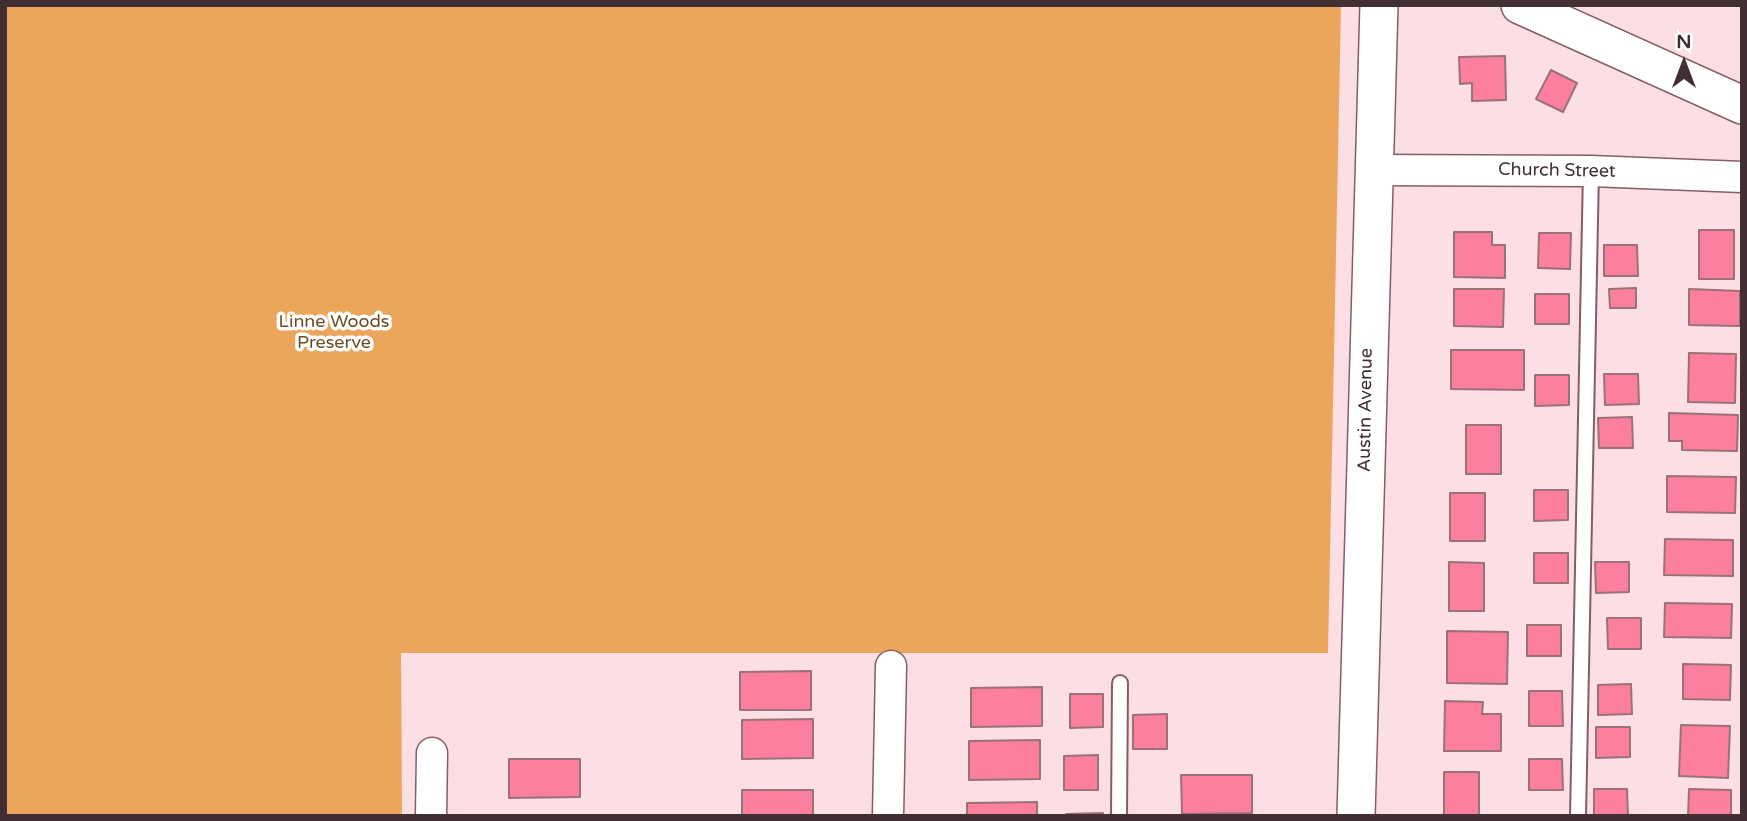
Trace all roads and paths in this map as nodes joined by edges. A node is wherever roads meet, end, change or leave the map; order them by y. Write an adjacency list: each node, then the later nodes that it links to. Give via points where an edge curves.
1 (1379, 5): 4 (street, Austin Avenue)
2 (1520, 5): 3 (street)
3 (1742, 105)
4 (1372, 170): 5 (street, Church Street); 13 (street, Austin Avenue)
5 (1591, 171): 6 (street, Church Street); 14 (lane)
6 (1742, 177)
7 (891, 666): 11 (street)
8 (1120, 683): 12 (lane)
9 (432, 753): 10 (street)
10 (431, 816)
11 (888, 816)
12 (1119, 816)
13 (1356, 816)
14 (1578, 816)

